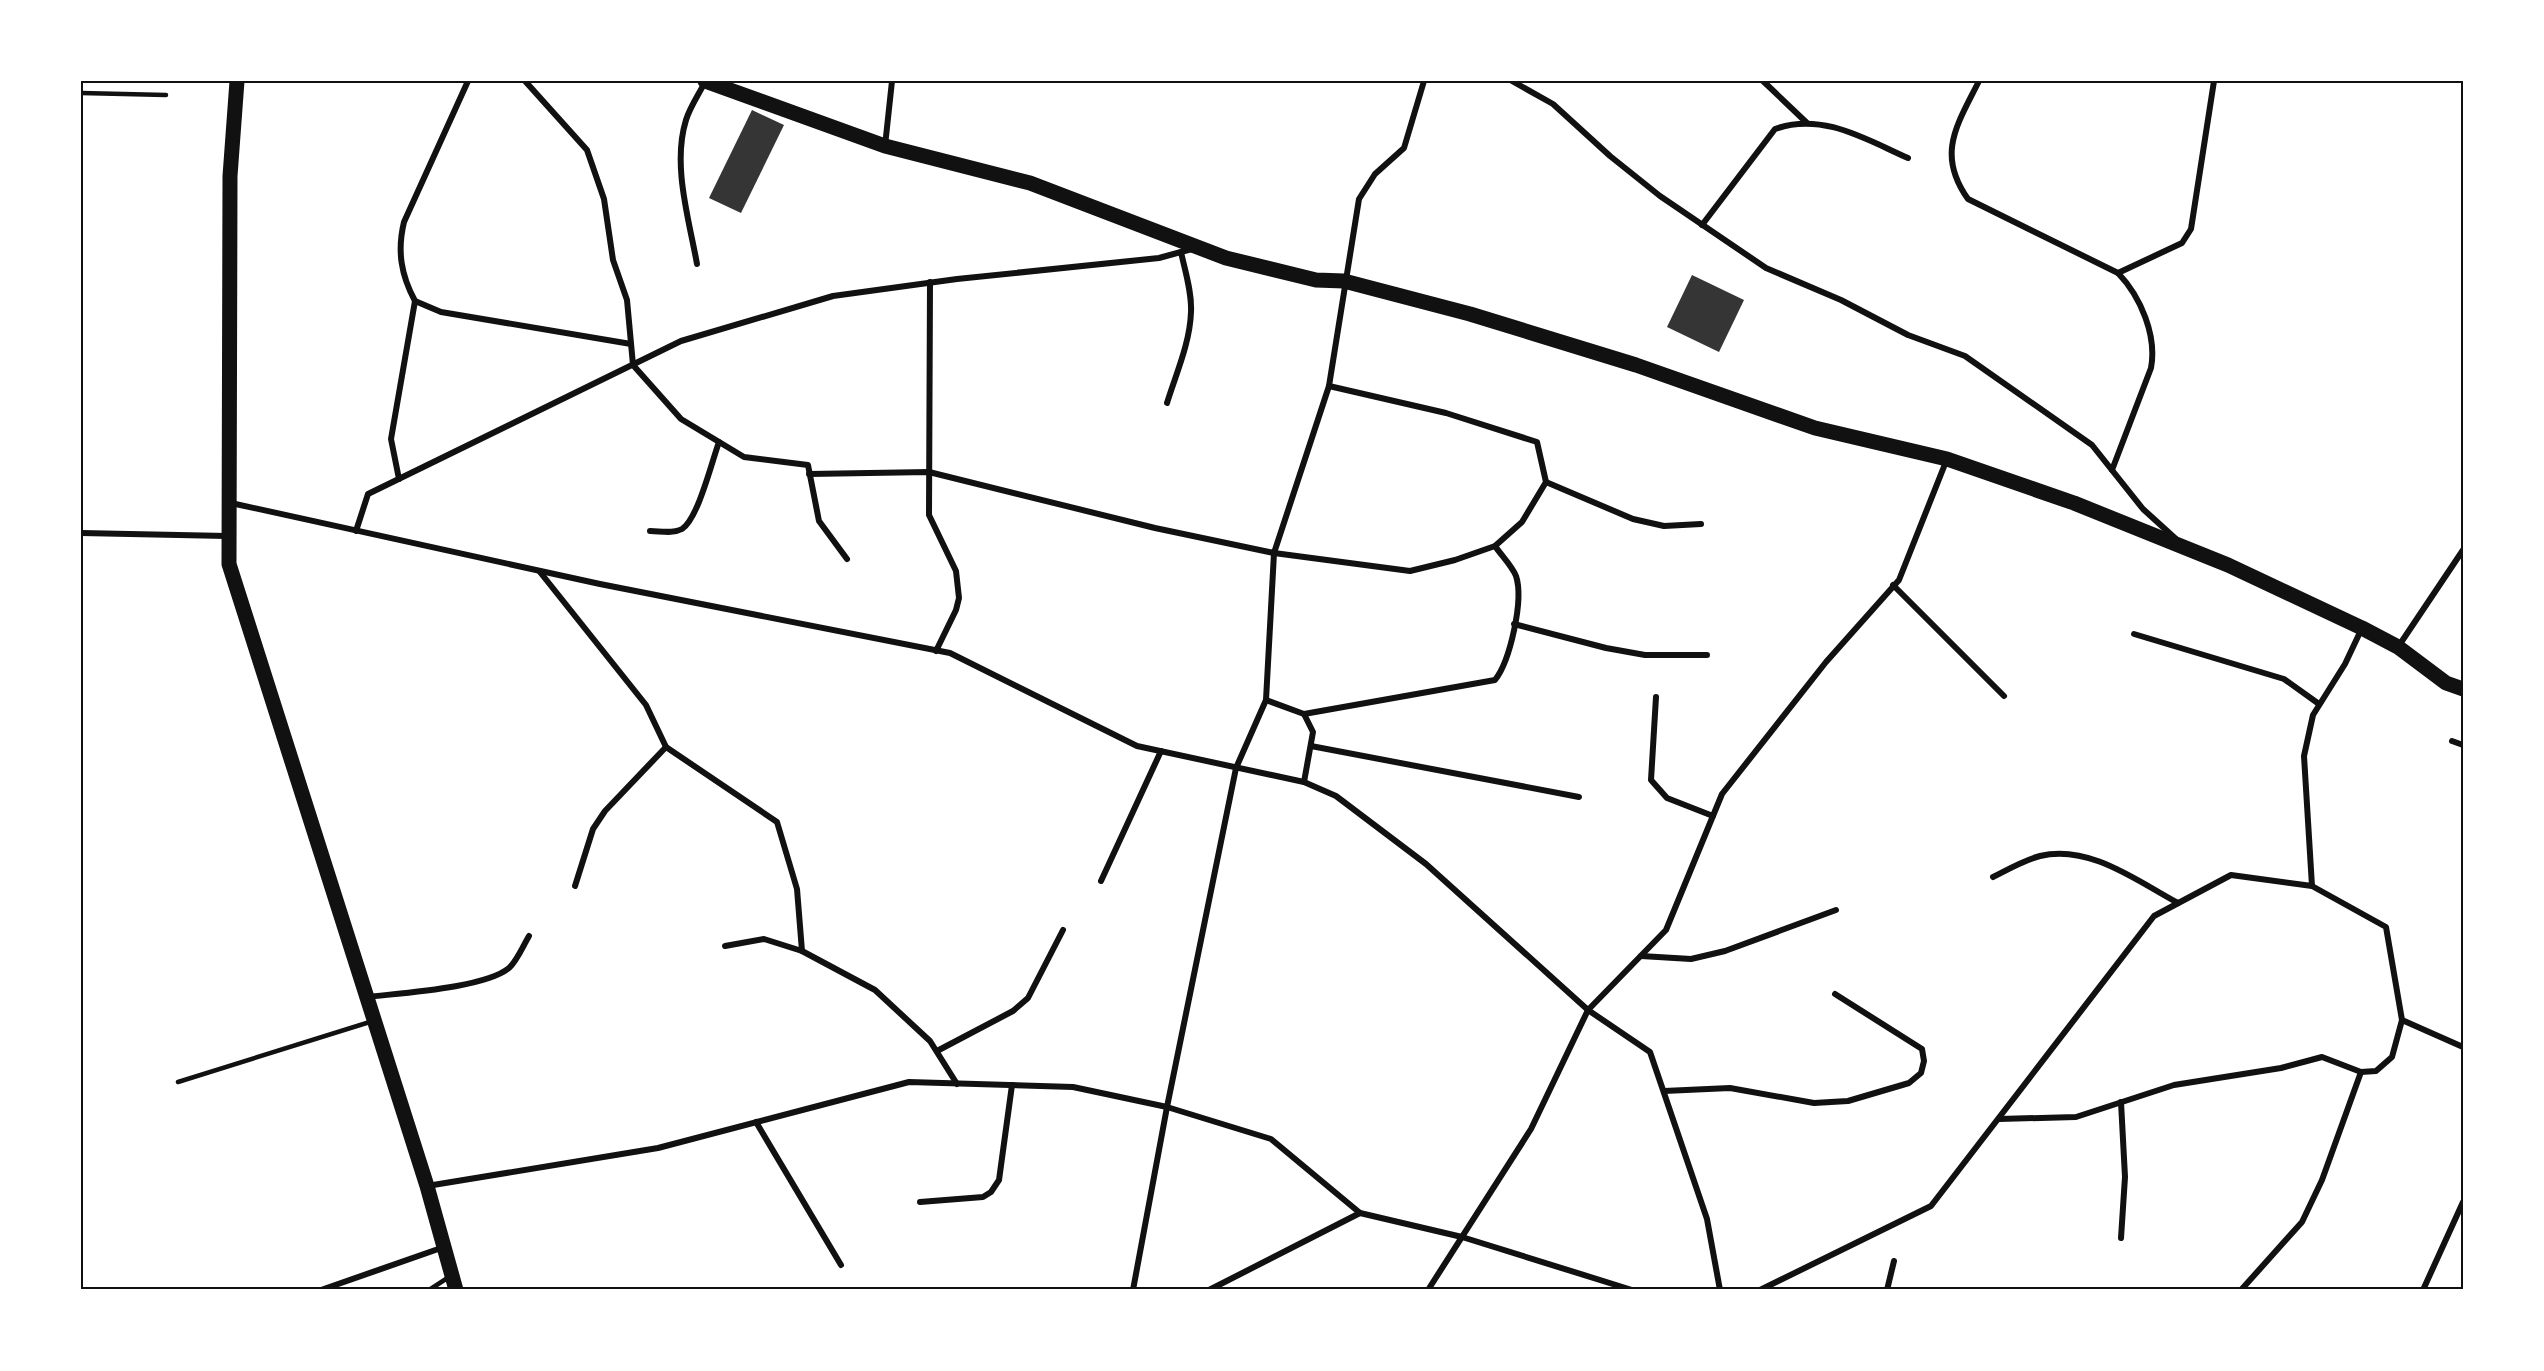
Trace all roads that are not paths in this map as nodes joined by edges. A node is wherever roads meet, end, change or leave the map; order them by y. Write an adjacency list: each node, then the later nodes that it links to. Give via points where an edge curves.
1 (237, 81): 35 (main road, via 230,176)
2 (468, 81): 23 (street, via 400,236 400,263)
3 (525, 81): 24 (street, via 587,150 604,199 613,260 627,300)
4 (705, 81): 14 (main road); 19 (street, via 686,120 682,153 682,176)
5 (892, 81): 14 (street)
6 (1424, 81): 21 (street, via 1404,148 1375,174 1359,199)
7 (1512, 81): 16 (street, via 1552,104 1610,156)
8 (1763, 81): 13 (street)
9 (1979, 81): 20 (street, via 1954,132 1951,148 1954,175 1968,199)
10 (2214, 81): 20 (street, via 2191,229 2182,243)
11 (81, 93): 12 (lane)
12 (166, 95)
13 (1807, 123): 15 (street, via 1832,125); 16 (street, via 1775,129)
14 (885, 146): 17 (main road, via 1030,183)
15 (1908, 158)
16 (1702, 225): 30 (street, via 1766,268 1841,300 1908,335 1965,356 2092,445)
17 (1197, 247): 18 (street); 21 (main road, via 1316,280)
18 (1181, 252): 22 (street, via 1159,258); 27 (street, via 1191,314)
19 (697, 264)
20 (2118, 273): 30 (street, via 2131,287 2152,336 2154,351)
21 (1344, 281): 26 (street); 29 (main road, via 1581,348 1815,428)
22 (930, 282): 25 (street, via 833,296 681,341); 31 (street)
23 (414, 301): 24 (street, via 441,312); 33 (street, via 392,439)
24 (631, 344): 25 (street)
25 (633, 365): 28 (street, via 681,420); 33 (street)
26 (1329, 386): 34 (street, via 1446,413 1537,442); 44 (street)
27 (1167, 404)
28 (719, 442): 32 (street, via 744,457 808,465); 38 (street, via 692,517 684,528 675,532)
29 (1947, 459): 42 (main road, via 2074,503); 47 (street, via 1899,580)
30 (2112, 470): 42 (street, via 2143,508)
31 (929, 472): 32 (street); 44 (street); 52 (street, via 929,515 956,571 959,598)
32 (809, 474): 45 (street, via 819,521)
33 (399, 479): 37 (street, via 368,494)
34 (1546, 482): 36 (street, via 1633,519 1664,526); 41 (street, via 1522,522)
35 (231, 503): 37 (street); 40 (main road)
36 (1701, 524)
37 (356, 531): 46 (street)
38 (650, 531)
39 (81, 533): 40 (street)
40 (230, 536): 81 (main road, via 229,564)
41 (1495, 546): 44 (street, via 1410,571); 48 (street, via 1516,576)
42 (2186, 548): 49 (main road)
43 (2463, 550): 51 (street)
44 (1274, 553): 57 (street)
45 (847, 559)
46 (539, 571): 52 (street); 63 (street, via 646,705)
47 (1893, 585): 55 (street); 68 (street, via 1826,662 1722,794)
48 (1514, 624): 53 (street, via 1645,655); 59 (street, via 1505,662 1495,680)
49 (2362, 628): 51 (main road); 58 (street)
50 (2134, 634): 58 (street, via 2283,679)
51 (2398, 647): 54 (main road, via 2446,682)
52 (936, 651): 64 (street, via 950,653 1137,746)
53 (1707, 655)
54 (2463, 689)
55 (2004, 696)
56 (1656, 697): 68 (street, via 1652,780 1667,798)
57 (1266, 700): 59 (street); 65 (street)
58 (2319, 704): 72 (street, via 2304,756)
59 (1304, 714): 62 (street, via 1314,732)
60 (2451, 741): 61 (street)
61 (2463, 744)
62 (1311, 746): 66 (street); 67 (street)
63 (666, 747): 71 (street, via 605,811 593,829); 78 (street, via 777,822 797,889)
64 (1161, 751): 65 (street); 70 (street)
65 (1236, 768): 66 (street); 93 (street)
66 (1304, 782): 82 (street, via 1336,796 1426,864)
67 (1579, 797)
68 (1713, 816): 79 (street, via 1666,930)
69 (1993, 877): 73 (street, via 2040,856 2071,854 2100,861)
70 (1101, 881)
71 (575, 886)
72 (2312, 886): 73 (street, via 2231,874); 83 (street, via 2386,927)
73 (2178, 903): 94 (street, via 2154,916)
74 (1836, 910): 79 (street, via 1702,957)
75 (1063, 930): 86 (street, via 1028,998 1013,1011)
76 (529, 936): 81 (street, via 509,968 486,978)
77 (725, 946): 78 (street, via 764,939)
78 (802, 951): 86 (street, via 875,990)
79 (1641, 956): 82 (street)
80 (1835, 994): 91 (street, via 1922,1048 1921,1073 1909,1083 1848,1101 1777,1098 1730,1088)
81 (366, 997): 84 (main road)
82 (1588, 1010): 91 (street, via 1650,1052); 100 (street, via 1532,1129)
83 (2402, 1020): 85 (street); 87 (street, via 2392,1057 2376,1071)
84 (374, 1021): 88 (lane); 96 (main road)
85 (2463, 1047)
86 (937, 1051): 89 (street)
87 (2361, 1072): 92 (street, via 2322,1057 2281,1068 2174,1085); 115 (street, via 2322,1180 2302,1222)
88 (178, 1082)
89 (957, 1084): 90 (street); 95 (street, via 909,1082)
90 (1012, 1085): 93 (street, via 1073,1088); 97 (street, via 999,1180 991,1191 982,1197)
91 (1664, 1091): 112 (street, via 1707,1219)
92 (2121, 1102): 94 (street, via 2076,1117); 101 (street, via 2125,1177)
93 (1167, 1107): 99 (street, via 1271,1139); 108 (street)
94 (1999, 1119): 113 (street, via 1931,1206)
95 (756, 1122): 96 (street, via 658,1148); 104 (street)
96 (427, 1186): 102 (main road)
97 (921, 1202)
98 (2463, 1202): 116 (street)
99 (1360, 1214): 100 (street); 109 (street)
100 (1462, 1237): 110 (street); 111 (street)
101 (2121, 1239)
102 (444, 1247): 105 (main road); 106 (street)
103 (1894, 1261): 114 (street)
104 (842, 1265)
105 (454, 1283): 107 (lane)
106 (321, 1290)
107 (429, 1290)
108 (1133, 1290)
109 (1209, 1290)
110 (1428, 1290)
111 (1632, 1290)
112 (1720, 1290)
113 (1760, 1290)
114 (1887, 1290)
115 (2241, 1290)
116 (2423, 1290)

